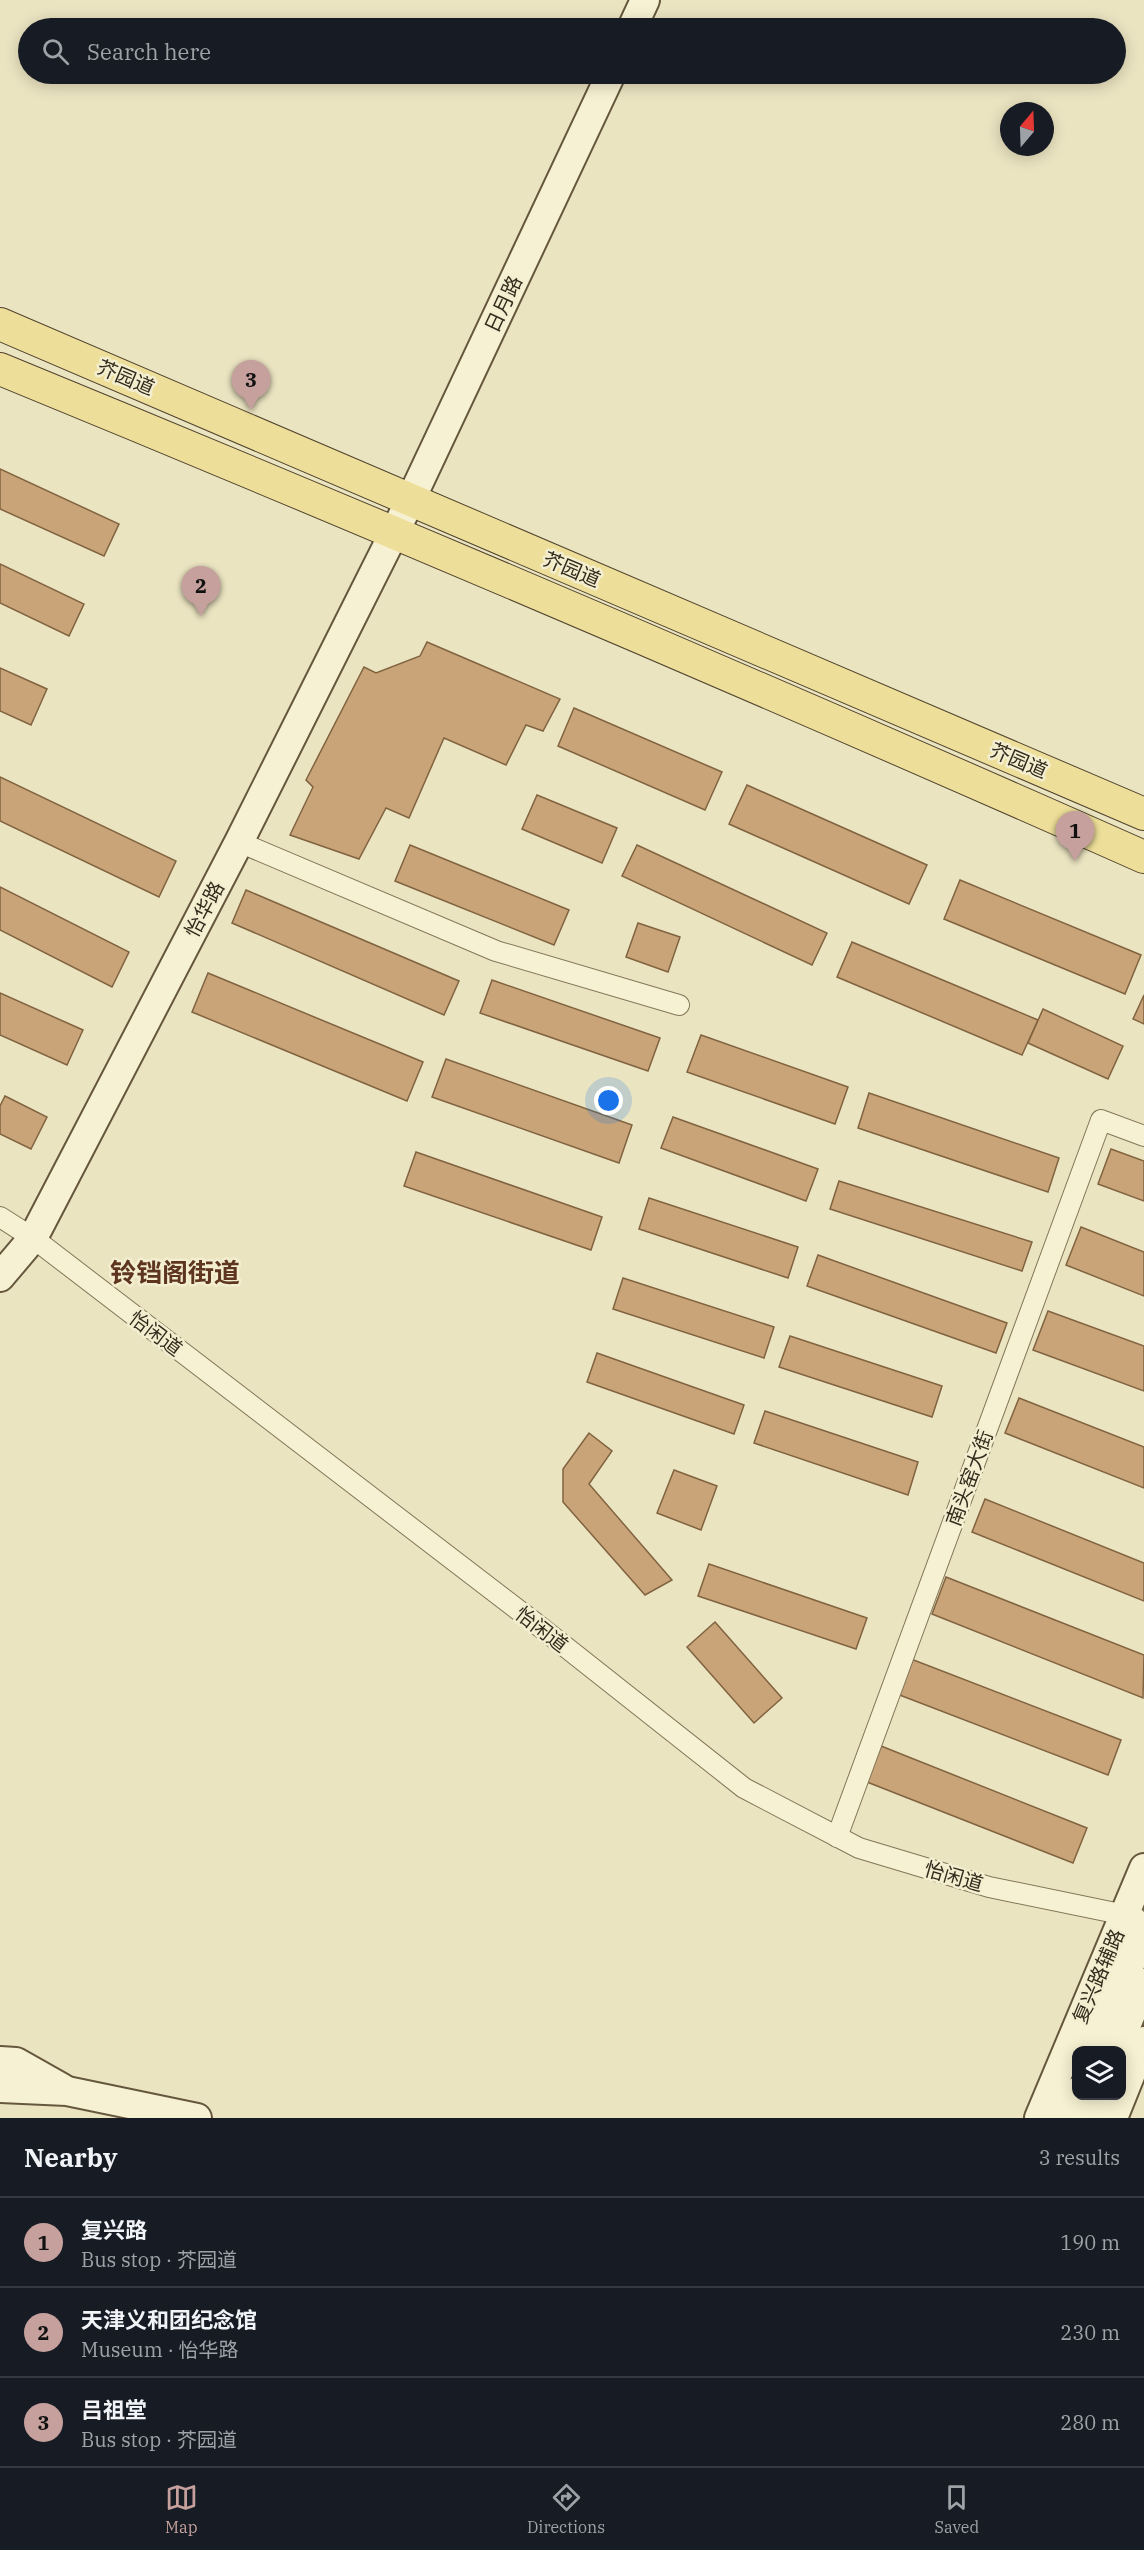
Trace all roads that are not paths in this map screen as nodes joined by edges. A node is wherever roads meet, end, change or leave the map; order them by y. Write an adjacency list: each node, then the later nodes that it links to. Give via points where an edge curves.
1 (645, 0): 2 (street)
2 (637, 18)
3 (606, 84): 6 (street, 日月路)
4 (0, 324): 6 (main road, 芥园道)
5 (0, 369): 7 (main road, 芥园道)
6 (411, 499): 7 (street, 日月路); 8 (main road, 芥园道)
7 (393, 533): 9 (street, 怡华路); 10 (main road, 芥园道)
8 (1144, 814)
9 (239, 842): 11 (street, via 496,951); 14 (street, 怡华路)
10 (1144, 857)
11 (679, 1005)
12 (1144, 1136): 16 (street, 南头窑大街, via 1101,1120)
13 (0, 1217): 14 (street, 怡闲道)
14 (33, 1238): 15 (street, 怡华路); 16 (street, 怡闲道, via 744,1788)
15 (0, 1277)
16 (837, 1837): 18 (street, 怡闲道, via 859,1848 989,1887)
17 (1144, 1868): 18 (street, 复兴路辅路)
18 (1138, 1921): 21 (street); 29 (street, 复兴路辅路)
19 (1144, 1983): 22 (street)
20 (1144, 2041): 32 (street)
21 (1095, 2046)
22 (1118, 2046)
23 (0, 2061): 25 (street, via 16,2062)
24 (0, 2088): 25 (street)
25 (67, 2091): 28 (street)
26 (1074, 2100): 30 (street)
27 (1096, 2100): 31 (street)
28 (197, 2118)
29 (1039, 2118)
30 (1066, 2118)
31 (1088, 2118)
32 (1113, 2118)

